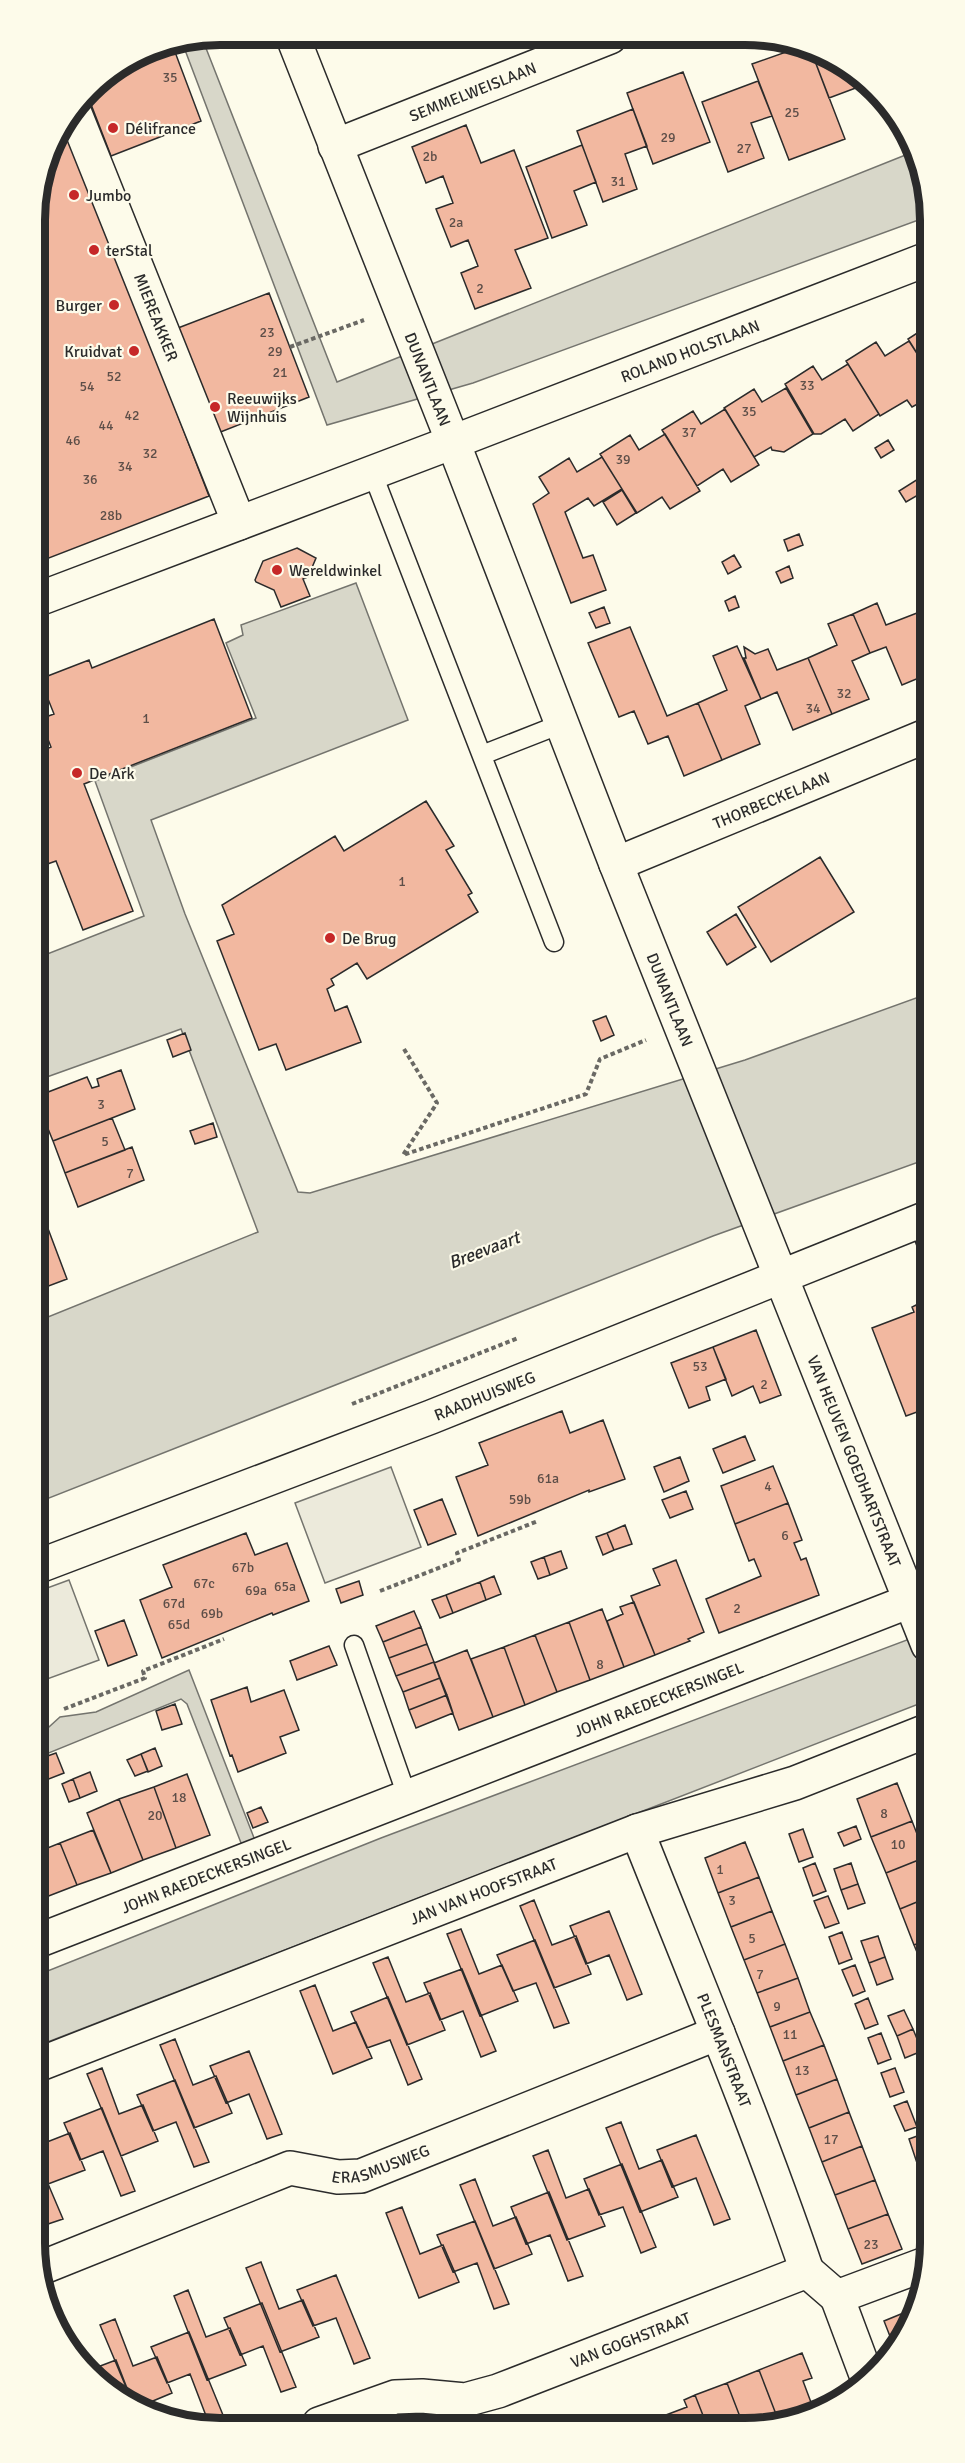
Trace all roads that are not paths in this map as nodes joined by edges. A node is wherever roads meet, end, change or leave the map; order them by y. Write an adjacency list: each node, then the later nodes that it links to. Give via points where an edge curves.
1 (296, 45): 4 (street, DUNANTLAAN)
2 (590, 45): 4 (street, SEMMELWEISLAAN)
3 (77, 119): 8 (street, MIEREAKKER)
4 (335, 146): 6 (street, DUNANTLAAN)
5 (920, 262): 6 (street, ROLAND HOLSTLAAN)
6 (453, 442): 7 (street); 10 (street, DUNANTLAAN)
7 (372, 472): 8 (street); 12 (lane)
8 (239, 524): 9 (street)
9 (45, 597)
10 (561, 724): 12 (lane); 13 (street, DUNANTLAAN)
11 (920, 738): 13 (street, THORBECKELAAN)
12 (482, 755): 14 (lane)
13 (616, 864): 16 (street, DUNANTLAAN)
14 (554, 942)
15 (920, 1229): 16 (street, RAADHUISWEG)
16 (780, 1276): 17 (street, RAADHUISWEG, via 431,1417); 18 (street, VAN HEUVEN GOEDHARTSTRAAT)
17 (45, 1564)
18 (920, 1610)
19 (920, 1616): 22 (street, JOHN RAEDECKERSINGEL)
20 (354, 1645): 22 (lane)
21 (920, 1734): 23 (street, JAN VAN HOOFSTRAAT, via 795,1783)
22 (407, 1796): 24 (street, JOHN RAEDECKERSINGEL)
23 (637, 1831): 25 (street, PLESMANSTRAAT); 26 (street, JAN VAN HOOFSTRAAT)
24 (45, 1938)
25 (718, 2033): 27 (street, ERASMUSWEG, via 361,2176 338,2177 290,2168); 29 (street, PLESMANSTRAAT)
26 (45, 2062)
27 (46, 2266)
28 (919, 2266): 30 (street)
29 (807, 2271): 30 (street); 32 (street, VAN GOGHSTRAAT, via 498,2391 465,2400 395,2397)
30 (837, 2297): 31 (street)
31 (864, 2371)
32 (336, 2418)

